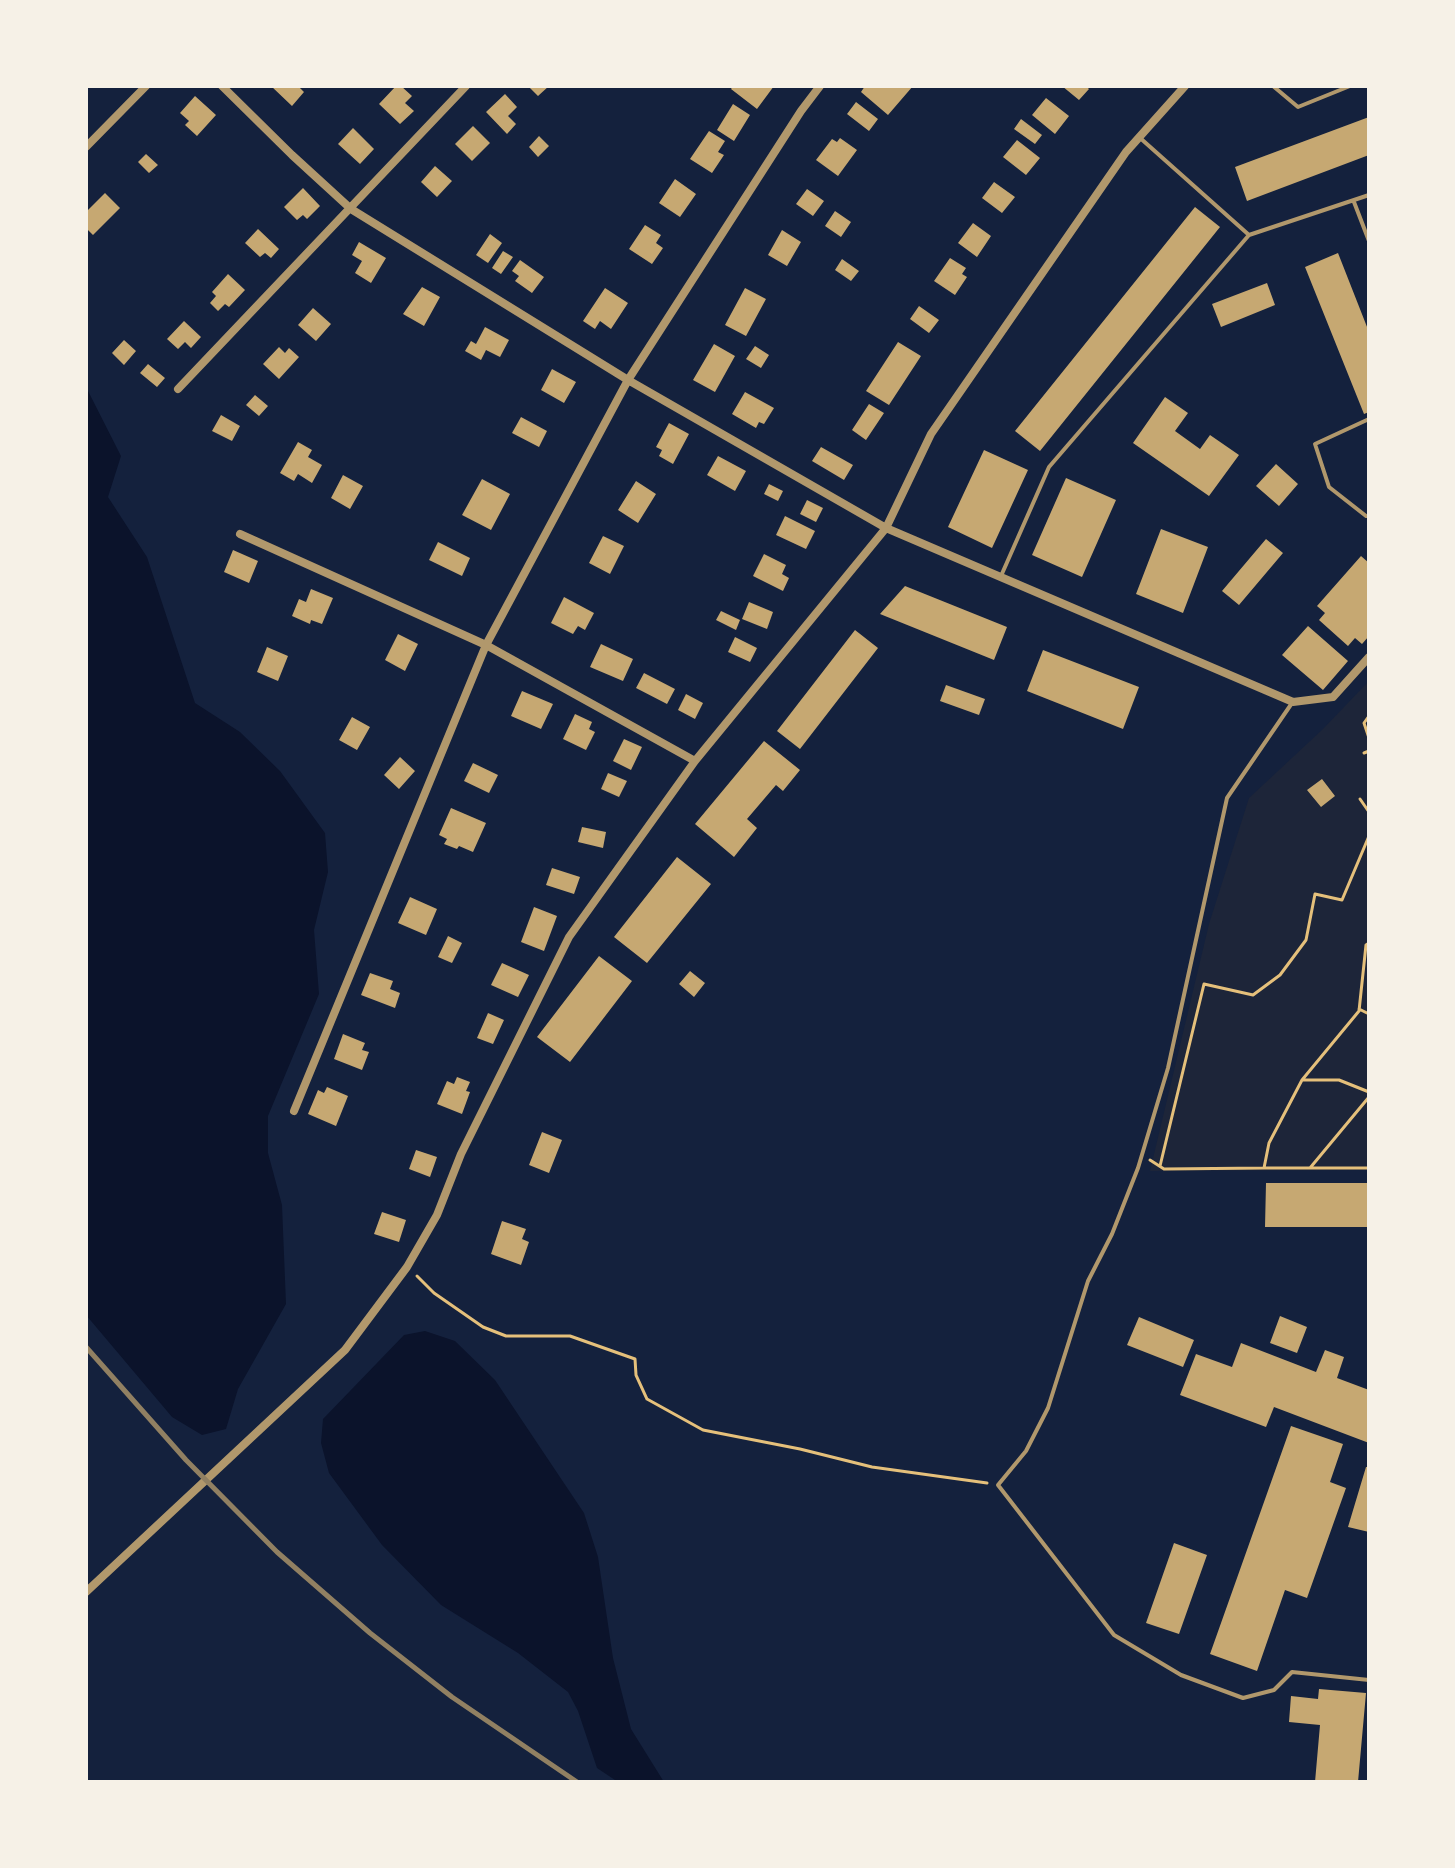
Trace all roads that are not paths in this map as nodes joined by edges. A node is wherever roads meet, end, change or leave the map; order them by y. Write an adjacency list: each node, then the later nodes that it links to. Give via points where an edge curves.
1 (146, 86): 9 (street)
2 (222, 86): 12 (street)
3 (466, 86): 12 (street)
4 (820, 86): 15 (street)
5 (1185, 86): 8 (street)
6 (1273, 86): 7 (lane, via 1298,107)
7 (1350, 86)
8 (1139, 137): 13 (lane); 19 (street, via 931,434)
9 (86, 147)
10 (1369, 195): 11 (lane)
11 (1354, 201): 13 (lane); 14 (lane)
12 (351, 209): 15 (street); 16 (street)
13 (1249, 235): 21 (lane, via 1049,467)
14 (1369, 241)
15 (628, 380): 19 (street); 22 (street)
16 (178, 389)
17 (1369, 419): 18 (lane, via 1315,444 1329,487)
18 (1368, 515)
19 (886, 528): 21 (street); 25 (street)
20 (240, 534): 22 (street)
21 (1000, 577): 24 (street)
22 (486, 645): 25 (street); 26 (street)
23 (1369, 657): 24 (street, via 1333,697)
24 (1293, 702): 28 (lane, via 1227,798 1168,1068 1142,1155 1088,1281 1048,1408 1026,1451 998,1485 1114,1635 1181,1675 1243,1698 1274,1690 1292,1672)
25 (695, 761): 27 (street, via 569,937 461,1154 437,1215 407,1267 345,1350)
26 (294, 1111)
27 (86, 1592)
28 (1369, 1680)

